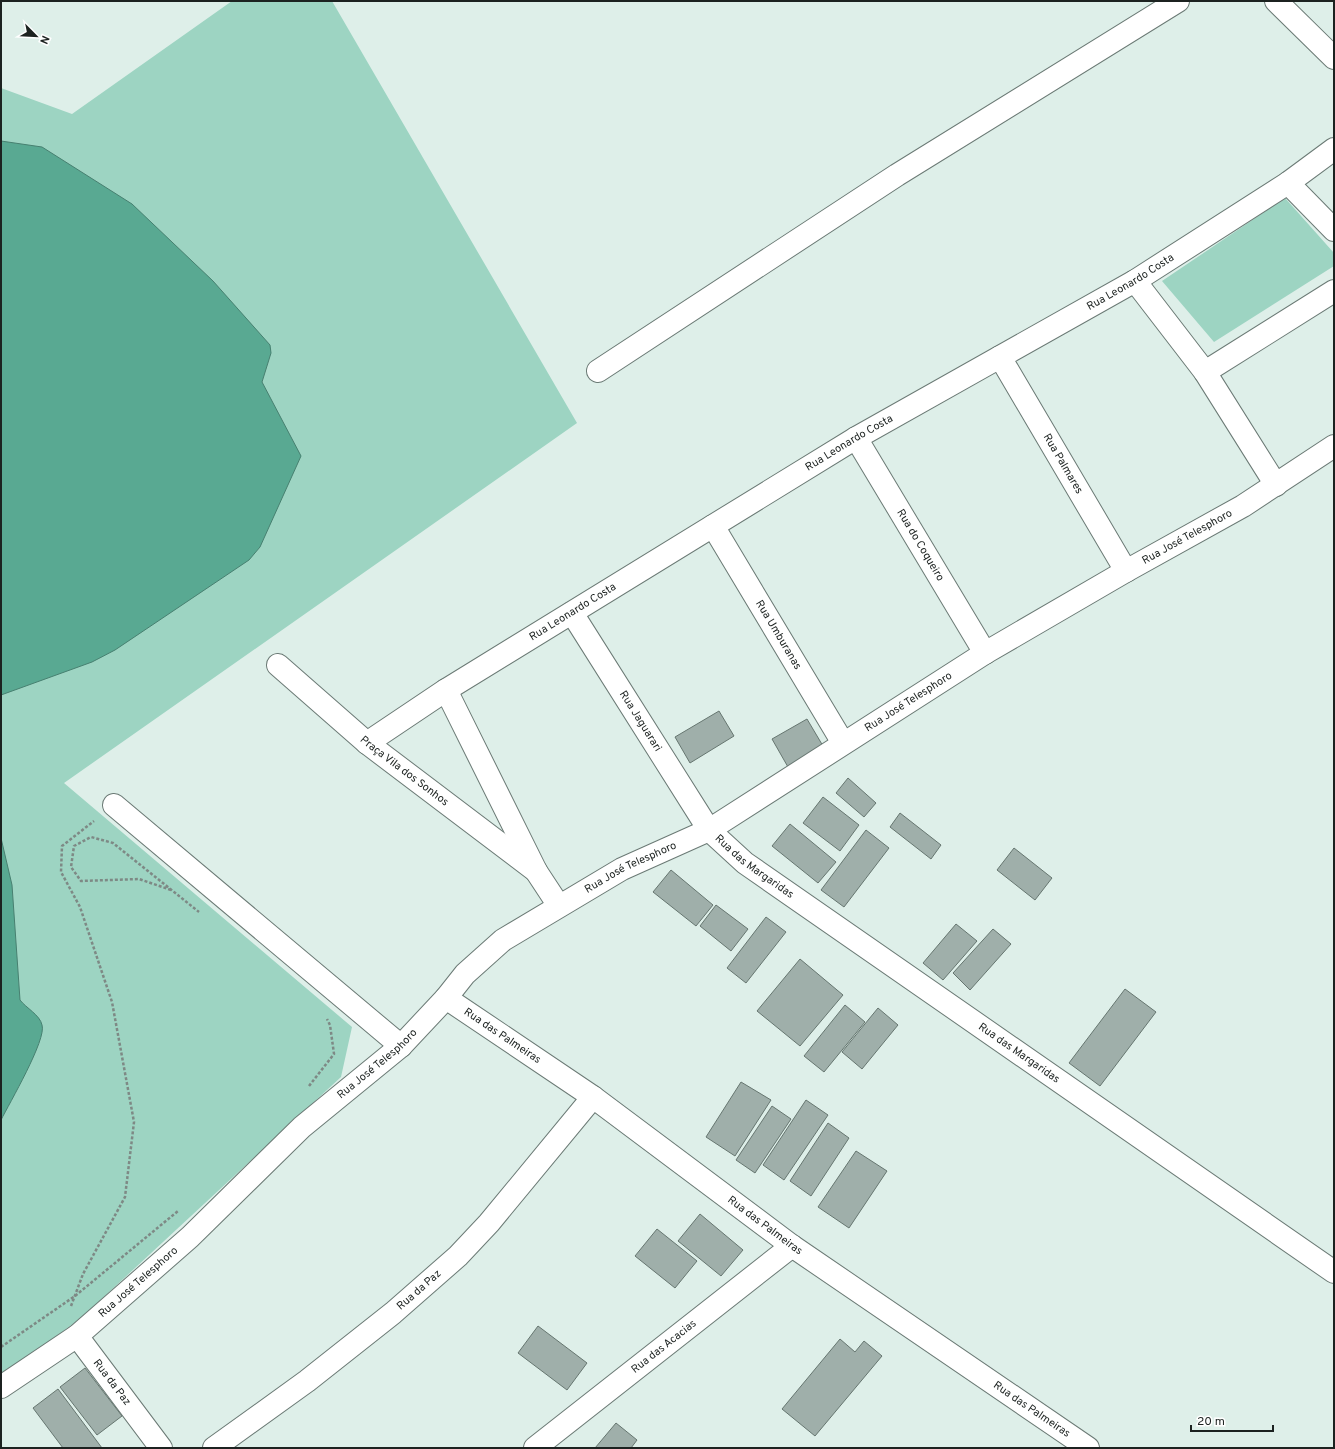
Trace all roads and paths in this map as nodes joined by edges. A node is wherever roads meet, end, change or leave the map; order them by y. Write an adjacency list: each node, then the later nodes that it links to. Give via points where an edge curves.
1 (1178, 1): 10 (street, via 897,175)
2 (1276, 1): 3 (street)
3 (1334, 58)
4 (1334, 149): 5 (street, Rua Leonardo Costa)
5 (1288, 183): 6 (street); 7 (street, Rua Leonardo Costa)
6 (1334, 230)
7 (1135, 281): 9 (street, Rua Leonardo Costa); 11 (street)
8 (1334, 291): 11 (street)
9 (1000, 356): 12 (street, Rua Leonardo Costa); 16 (street, Rua Palmares)
10 (598, 371)
11 (1205, 372): 14 (street)
12 (856, 438): 15 (street, Rua Leonardo Costa); 18 (street, Rua do Coqueiro)
13 (1334, 446): 14 (street, Rua José Telesphoro)
14 (1276, 485): 16 (street, Rua José Telesphoro)
15 (713, 526): 17 (street, Rua Leonardo Costa); 22 (street, Rua Umburanas)
16 (1126, 571): 18 (street, Rua José Telesphoro)
17 (572, 613): 20 (street, Rua Leonardo Costa); 24 (street, Rua Jaguarari)
18 (985, 652): 22 (street, Rua José Telesphoro)
19 (278, 665): 21 (street, Praça Vila dos Sonhos)
20 (446, 690): 21 (street, Rua Leonardo Costa); 25 (street, Praça Vila dos Sonhos)
21 (367, 743): 25 (street, Praça Vila dos Sonhos)
22 (843, 743): 24 (street, Rua José Telesphoro)
23 (114, 805): 31 (street); 37 (path, via 62,846 61,872 80,907 112,1002 134,1122 125,1197 83,1274)
24 (709, 830): 27 (street, Rua José Telesphoro, via 622,869); 36 (street, Rua das Margaridas, via 745,862)
25 (536, 871): 27 (street, Praça Vila dos Sonhos)
26 (171, 890): 26 (path, via 113,842 91,837 74,846 71,867 81,881 139,879); 28 (path)
27 (559, 906): 29 (street, Rua José Telesphoro, via 503,940 465,974)
28 (202, 914)
29 (446, 998): 31 (street, Rua José Telesphoro); 33 (street, Rua das Palmeiras)
30 (326, 1018): 32 (path, via 330,1025 334,1054)
31 (401, 1046): 39 (street, Rua José Telesphoro, via 302,1127 190,1237)
32 (307, 1089)
33 (592, 1097): 35 (street, Rua das Palmeiras); 44 (street, Rua da Paz, via 489,1223 458,1256 393,1313 307,1381)
34 (181, 1208): 37 (path)
35 (792, 1246): 42 (street, Rua das Acacias); 45 (street, Rua das Palmeiras)
36 (1334, 1272)
37 (75, 1296): 38 (path); 40 (path)
38 (70, 1309)
39 (77, 1336): 41 (street, Rua José Telesphoro); 43 (street, Rua da Paz)
40 (1, 1347)
41 (1, 1387)
42 (540, 1447)
43 (161, 1448)
44 (214, 1448)
45 (1088, 1448)

